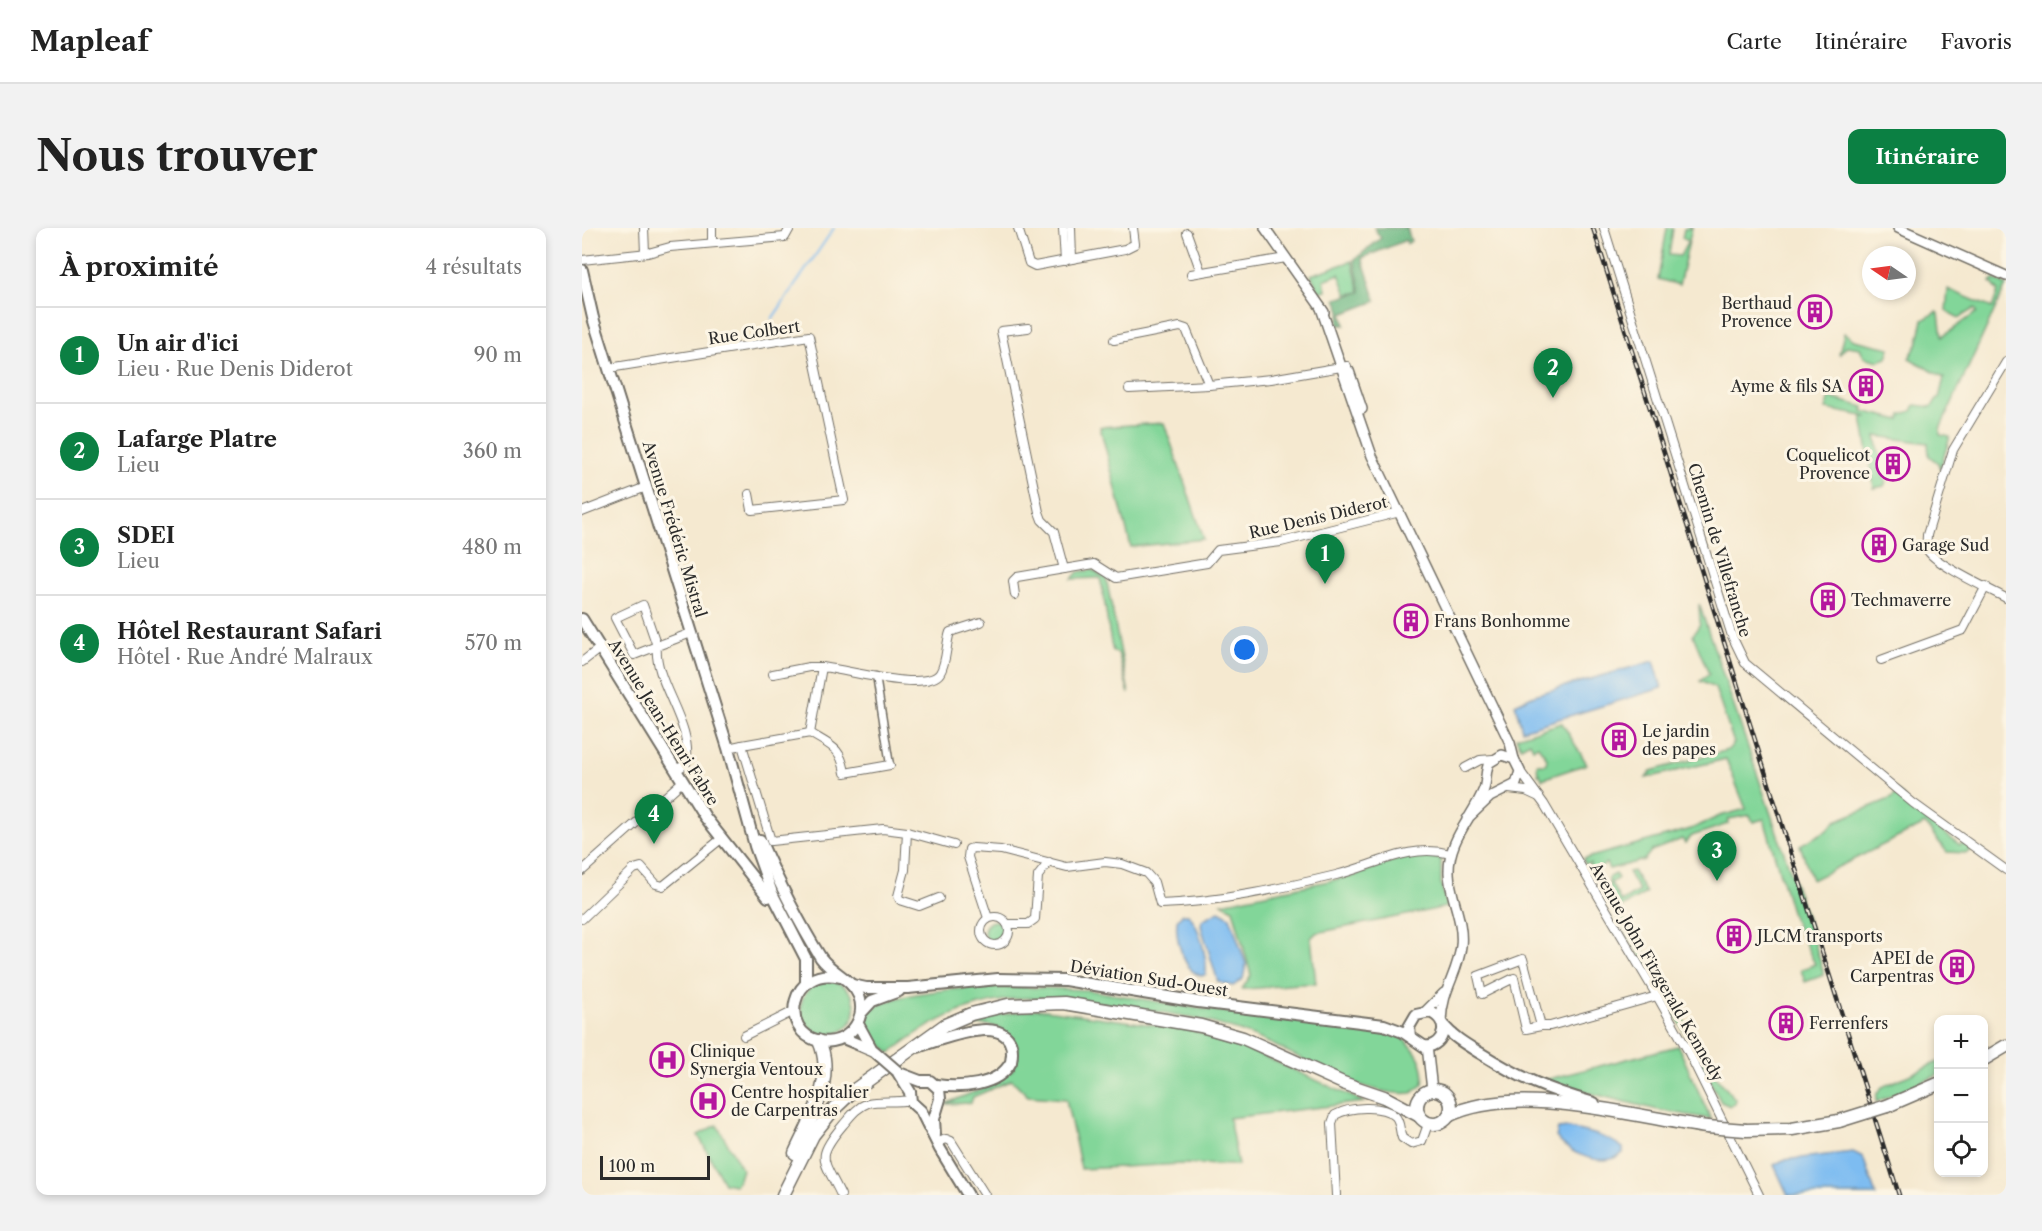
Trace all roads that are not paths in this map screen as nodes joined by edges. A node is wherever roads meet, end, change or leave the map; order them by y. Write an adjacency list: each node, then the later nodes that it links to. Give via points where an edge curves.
1 (644, 228): 13 (street)
2 (712, 228): 12 (street)
3 (790, 228): 12 (street, via 785,237)
4 (1018, 228): 16 (street, via 1029,263 1035,266)
5 (1063, 228): 16 (street)
6 (1071, 228): 16 (street)
7 (1133, 228): 16 (street, via 1135,244)
8 (1264, 228): 14 (street)
9 (1604, 228): 70 (street, Chemin de Villefranche, via 1732,636 1742,657 1913,803)
10 (1898, 228): 20 (street)
11 (1187, 233): 18 (street)
12 (712, 243): 13 (street)
13 (645, 253): 15 (street)
14 (1286, 258): 18 (street); 26 (street, via 1321,308)
15 (582, 260)
16 (1069, 260)
17 (582, 270): 22 (main road, Avenue Frédéric Mistral)
18 (1201, 272): 19 (street)
19 (1191, 274)
20 (2006, 276)
21 (582, 299): 22 (main road, Avenue Frédéric Mistral)
22 (593, 318): 27 (main road, Avenue Frédéric Mistral)
23 (1028, 328): 34 (street, via 1002,331 1042,520 1054,532)
24 (1114, 340): 28 (street, via 1186,329)
25 (2006, 362): 35 (street, via 1953,450 1927,535 1927,549 1933,557)
26 (1344, 367): 28 (street); 33 (street, via 1366,441)
27 (609, 368): 30 (main road, Avenue Frédéric Mistral); 31 (street, Rue Colbert, via 809,336 844,500 752,510)
28 (1209, 386): 29 (street)
29 (1129, 389)
30 (646, 487): 32 (street); 40 (main road, Avenue Frédéric Mistral)
31 (749, 494)
32 (582, 512)
33 (1400, 512): 34 (street, Rue Denis Diderot, via 1281,543 1218,550 1208,563 1116,578 1094,564); 48 (street)
34 (1064, 569): 36 (street, Rue Denis Diderot, via 1017,577 1013,581)
35 (1986, 586): 37 (street); 43 (street, via 1963,630)
36 (1014, 595)
37 (2006, 598)
38 (582, 619): 42 (main road, Avenue Jean-Henri Fabre)
39 (981, 622): 47 (street, via 950,632 941,672 934,678 908,681)
40 (692, 633): 41 (street); 51 (main road, Avenue Frédéric Mistral)
41 (657, 646): 41 (street, via 643,605 615,618 634,655); 55 (street, via 656,657 688,753 686,764)
42 (600, 648): 44 (street); 55 (main road, Avenue Jean-Henri Fabre)
43 (1881, 660)
44 (582, 662)
45 (822, 667): 46 (street); 47 (street); 49 (street)
46 (773, 674)
47 (876, 676): 54 (street)
48 (1501, 724): 52 (street, via 1503,741); 53 (street)
49 (810, 733): 50 (street); 54 (street, via 837,750 845,773)
50 (742, 745): 51 (street); 63 (street, via 771,841 883,829)
51 (728, 748): 61 (main road, Avenue Frédéric Mistral)
52 (1495, 758): 53 (street); 57 (street); 57 (street, via 1469,766)
53 (1514, 759): 56 (street)
54 (890, 765)
55 (676, 770): 58 (main road, Avenue Jean-Henri Fabre)
56 (1520, 771): 59 (street, via 1519,780); 60 (street, Avenue John Fitzgerald Kennedy)
57 (1486, 774): 59 (street, via 1491,785); 62 (street, via 1483,791)
58 (683, 781): 64 (main road, Avenue Jean-Henri Fabre); 71 (street)
59 (1507, 789): 60 (street, via 1526,791); 62 (street, via 1490,797)
60 (1540, 798): 84 (street, Avenue John Fitzgerald Kennedy)
61 (747, 810): 66 (main road); 74 (main road)
62 (1467, 819): 68 (street)
63 (907, 832): 65 (street); 73 (street, via 898,896 919,906)
64 (721, 839): 67 (main road); 76 (street, via 663,886 656,884 641,867 634,869); 78 (main road, via 761,885)
65 (954, 845)
66 (755, 846): 67 (main road, via 752,852); 72 (main road)
67 (737, 854): 72 (main road)
68 (1451, 854): 69 (street, via 1418,849 1357,870 1295,884 1199,903 1160,904 1154,882 1136,869 1105,862 1067,867); 83 (street, via 1449,874 1462,936 1460,956)
69 (1049, 862): 75 (street, via 1001,850 969,849 968,857); 77 (street, via 1038,876 1035,919 1028,924)
70 (2006, 869)
71 (582, 871)
72 (767, 880): 74 (main road); 78 (main road)
73 (939, 898)
74 (797, 915): 79 (main road, via 823,960)
75 (988, 918): 77 (street, via 999,917); 77 (street, via 981,933 991,944 1005,941 1010,933)
76 (582, 919)
77 (1008, 924)
78 (798, 942): 80 (main road, via 806,959)
79 (840, 977): 80 (main road, via 822,975); 81 (main road)
80 (806, 982): 85 (main road, via 797,995)
81 (852, 985): 82 (main road); 87 (main road, via 861,1003)
82 (908, 988): 87 (main road, via 872,1001); 90 (main road, Déviation Sud-Ouest, via 998,979 1065,980 1206,1003)
83 (1444, 993): 86 (street); 89 (street)
84 (1657, 996): 91 (street); 123 (street, Avenue John Fitzgerald Kennedy)
85 (794, 1011): 92 (street); 95 (main road, via 803,1031)
86 (1425, 1012): 88 (main road); 89 (main road, via 1434,1014)
87 (859, 1018): 94 (main road); 98 (main road)
88 (1413, 1018): 90 (main road); 93 (main road)
89 (1442, 1023): 97 (main road, via 1441,1038); 113 (main road, via 1465,1044 1534,1085)
90 (1384, 1025): 93 (main road)
91 (1541, 1026): 91 (street, via 1523,958 1478,976 1482,994 1514,978 1526,1029)
92 (744, 1036)
93 (1410, 1037): 97 (main road)
94 (843, 1038): 95 (main road); 98 (main road)
95 (819, 1041): 118 (main road, via 827,1062 824,1080 789,1167)
96 (2006, 1046): 100 (main road)
97 (1427, 1047): 106 (street)
98 (872, 1050): 101 (main road, bridge)
99 (903, 1053): 105 (main road, via 972,1031 988,1029 999,1033 1010,1046 1008,1067 996,1078); 108 (main road, via 939,1029 972,1014 1016,1004 1064,1003 1222,1031); 118 (main road, via 833,1110 813,1135)
100 (1988, 1056)
101 (898, 1072): 102 (main road); 107 (main road)
102 (920, 1081): 103 (main road); 107 (main road)
103 (936, 1085): 105 (main road); 110 (main road)
104 (1934, 1086): 113 (main road, bridge, via 1887,1106 1792,1129 1707,1127)
105 (965, 1087): 110 (main road)
106 (1426, 1094): 108 (main road); 109 (main road, via 1442,1093); 114 (main road, via 1417,1104)
107 (910, 1096): 112 (main road); 119 (street, via 892,1104 870,1102 861,1106 833,1135 824,1160)
108 (1384, 1097): 114 (main road)
109 (1448, 1098): 111 (main road); 115 (main road)
110 (938, 1103): 112 (main road); 117 (main road)
111 (1483, 1105): 113 (main road, via 1556,1103); 115 (main road)
112 (921, 1111): 117 (main road)
113 (1620, 1111)
114 (1418, 1115): 116 (main road)
115 (1448, 1116): 116 (main road, via 1441,1123)
116 (1428, 1124): 122 (street, via 1422,1141 1411,1144 1402,1138 1398,1121 1390,1113 1362,1108 1335,1115 1332,1123)
117 (936, 1141): 120 (main road); 121 (street, via 951,1141)
118 (785, 1190)
119 (841, 1195)
120 (968, 1195)
121 (985, 1195)
122 (1336, 1195)
123 (1759, 1195)

